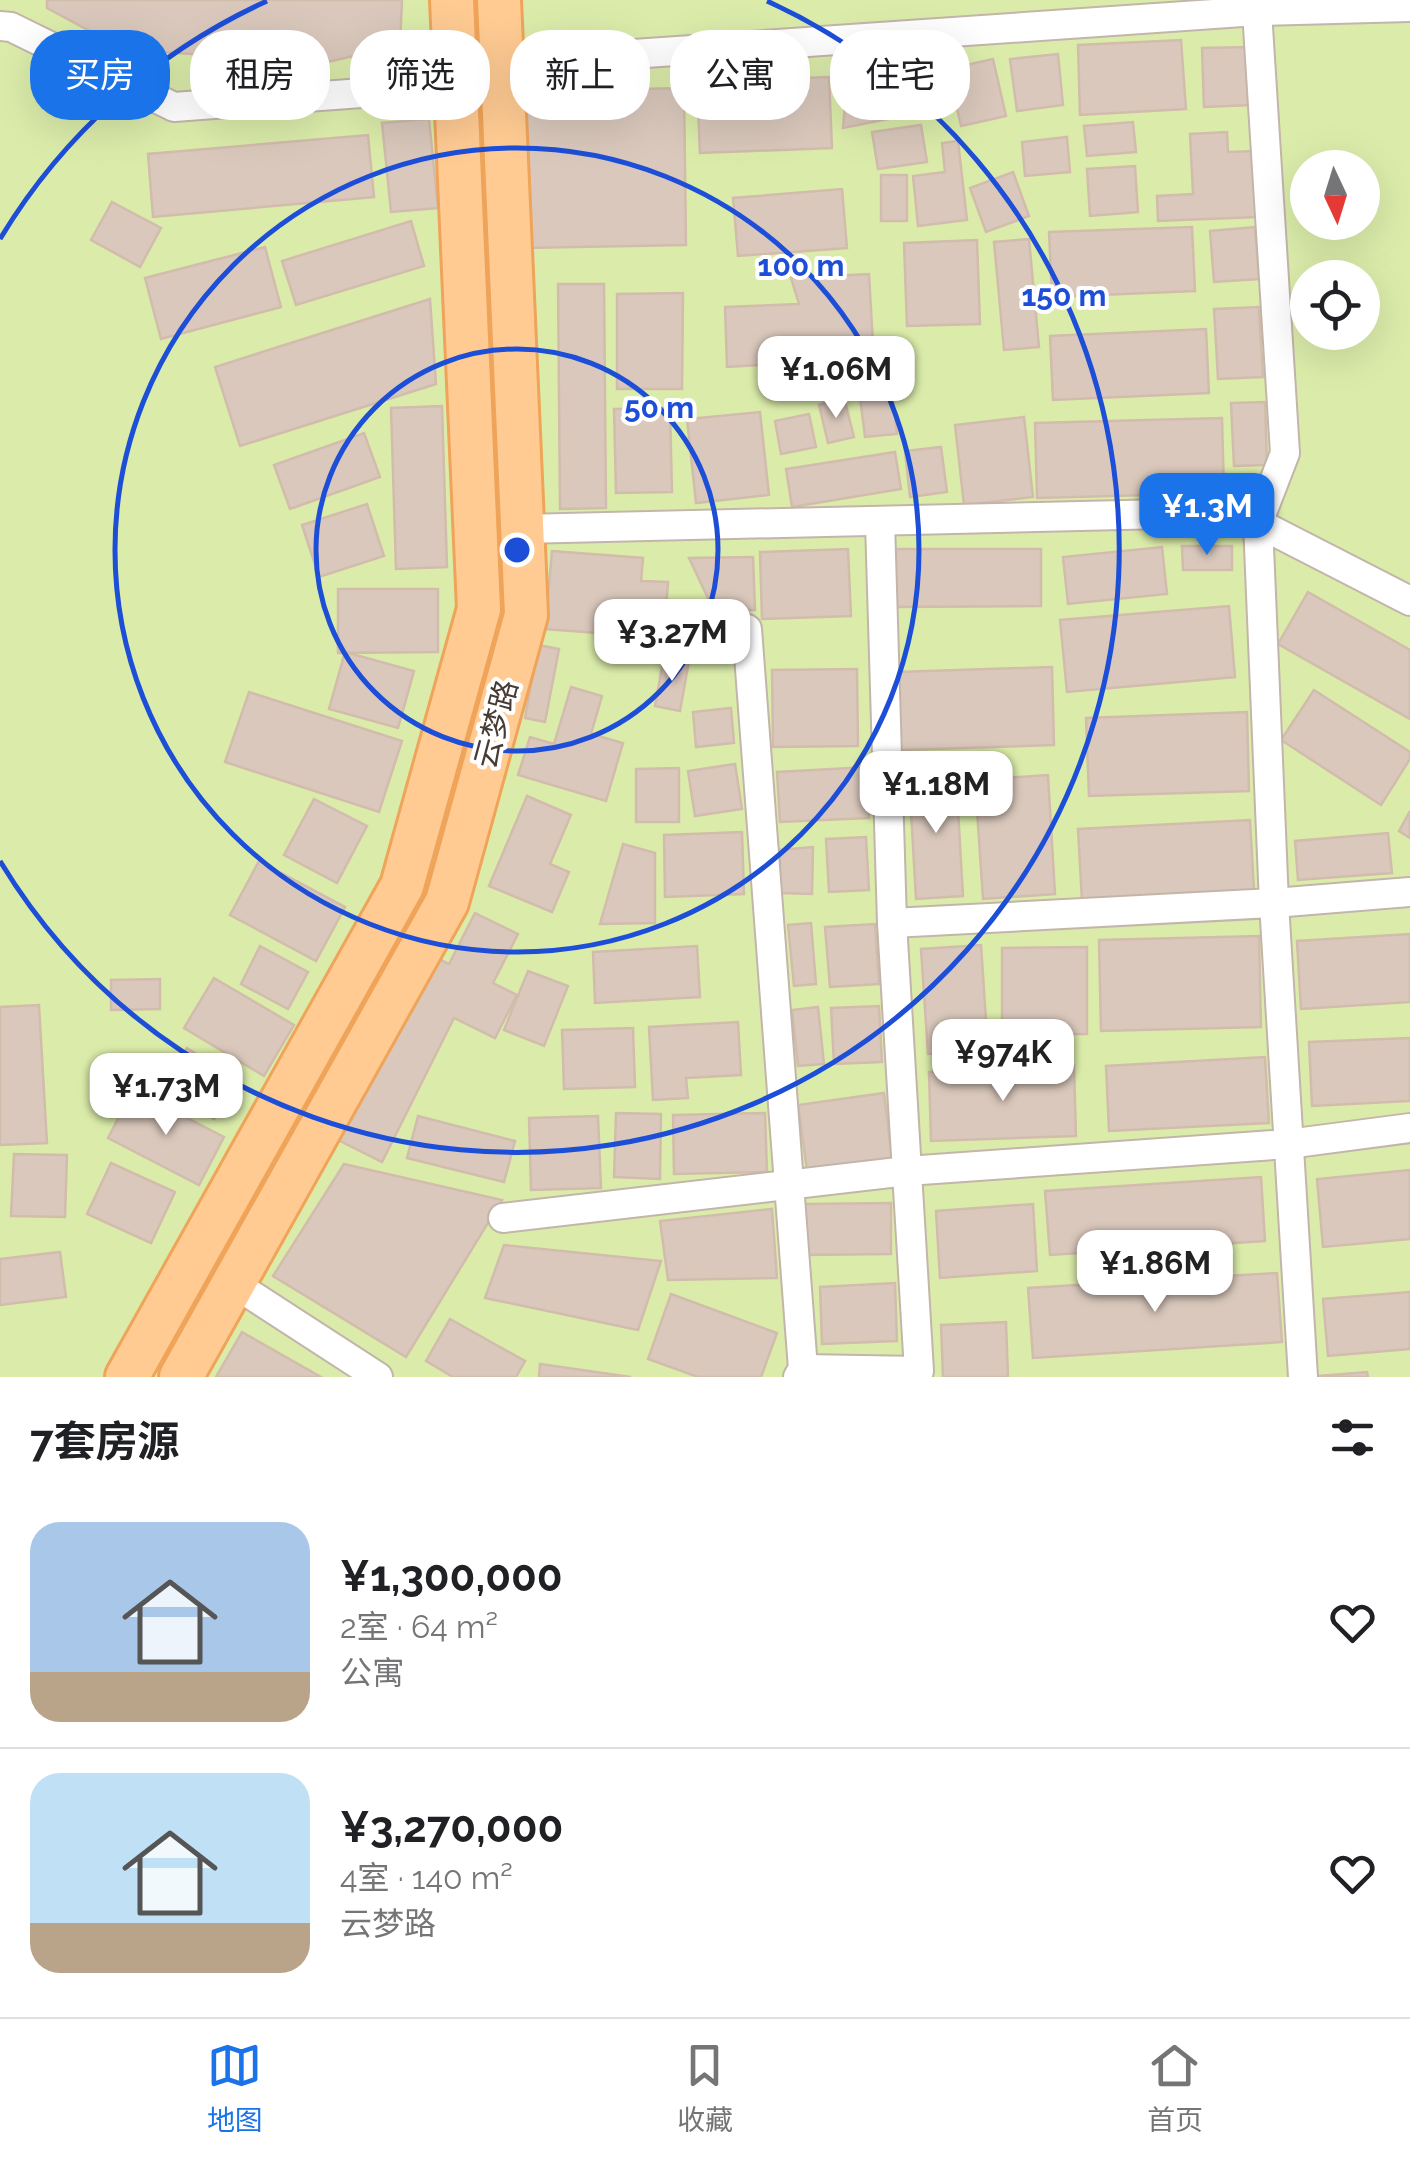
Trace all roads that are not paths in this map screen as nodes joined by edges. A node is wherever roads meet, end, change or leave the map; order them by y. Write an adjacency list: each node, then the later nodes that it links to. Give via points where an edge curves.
1 (452, 0): 6 (main road)
2 (500, 0): 7 (main road, 云梦路)
3 (1410, 6): 4 (street)
4 (1257, 12): 7 (street); 11 (street, via 1285,453)
5 (0, 26): 8 (street, via 174,107)
6 (453, 30)
7 (502, 63): 12 (main road, 云梦路)
8 (350, 94)
9 (457, 120): 25 (main road, via 478,609 402,886)
10 (880, 522): 11 (street, via 1166,514); 12 (street); 17 (street)
11 (1258, 523): 13 (street); 16 (street)
12 (522, 529): 23 (main road, 云梦路, via 526,616 447,902)
13 (1410, 601)
14 (747, 629): 21 (street)
15 (1410, 892): 16 (street)
16 (1274, 903): 17 (street); 19 (street)
17 (892, 923): 20 (street)
18 (1410, 1128): 19 (street)
19 (1288, 1144): 20 (street); 28 (street)
20 (907, 1171): 21 (street); 24 (street, via 919,1371)
21 (789, 1185): 22 (street); 24 (street)
22 (503, 1218)
23 (233, 1284): 26 (main road, 云梦路); 27 (street)
24 (801, 1373)
25 (127, 1377)
26 (181, 1377)
27 (378, 1377)
28 (1302, 1377)

